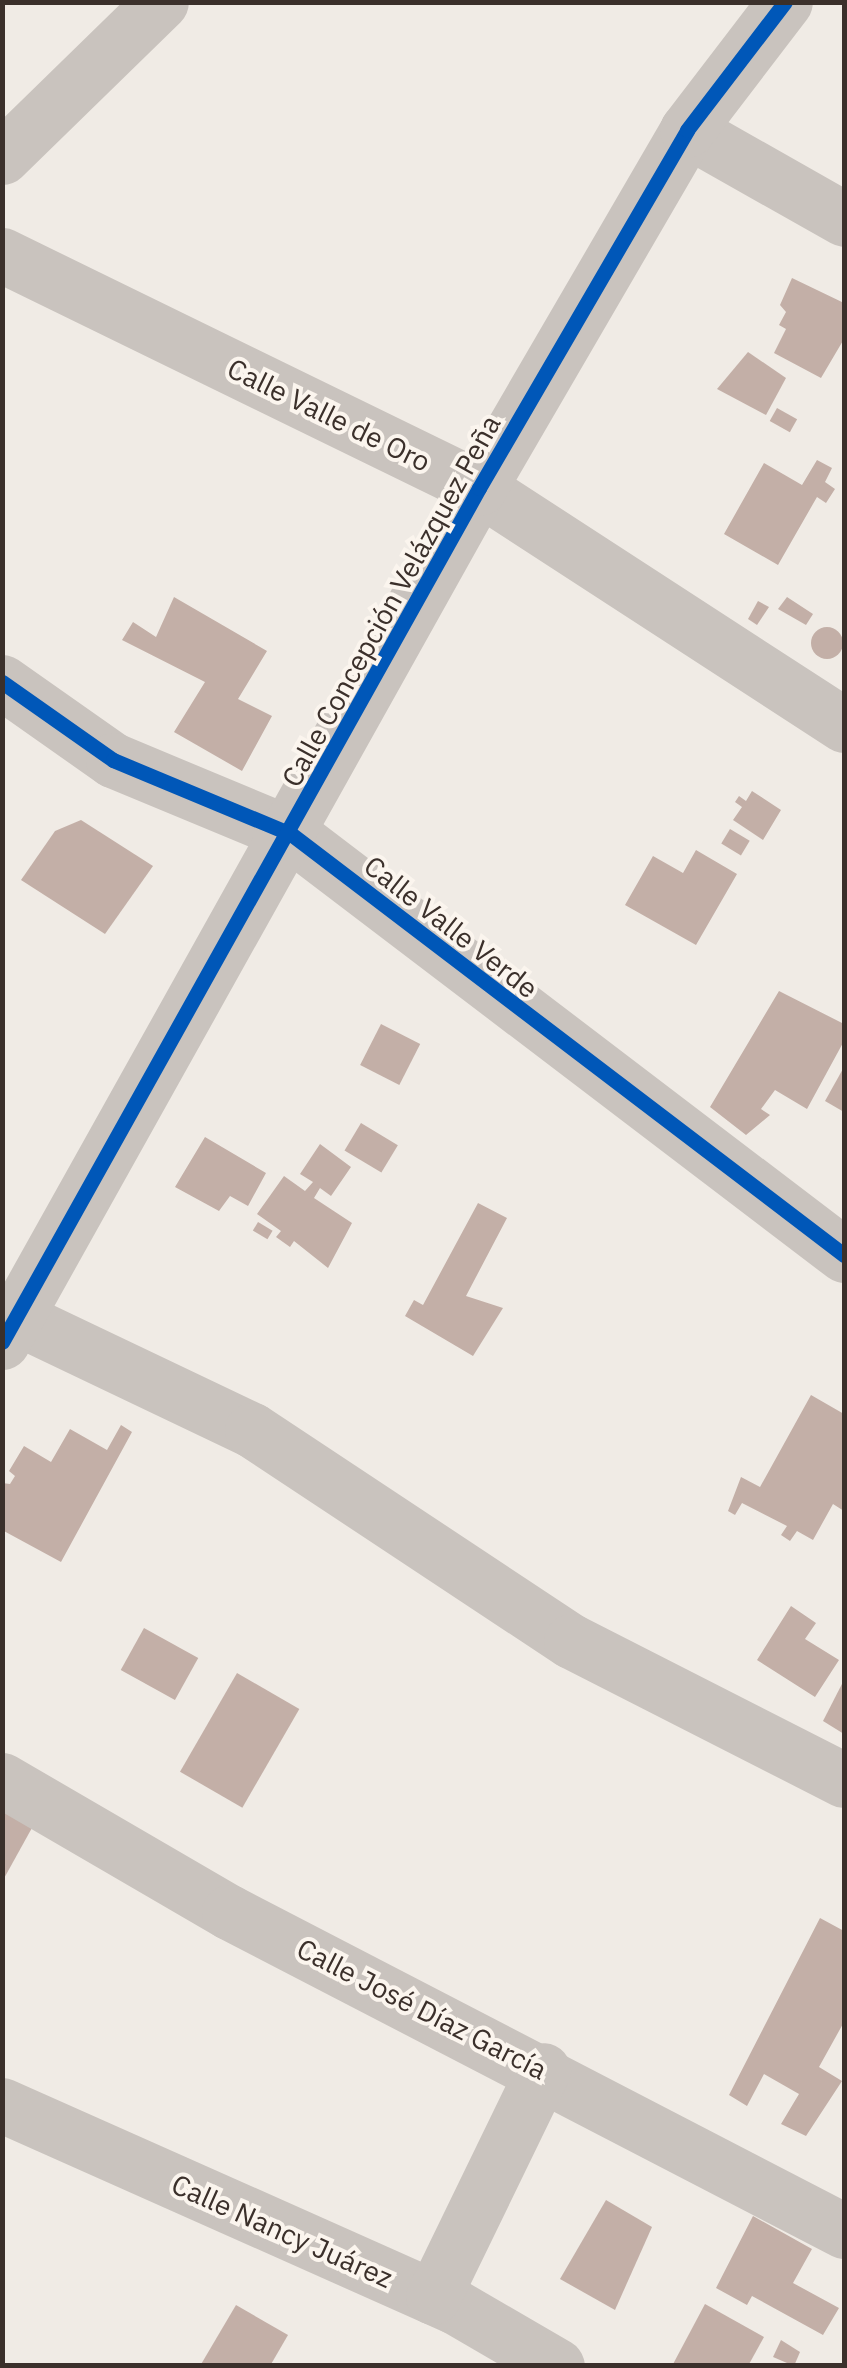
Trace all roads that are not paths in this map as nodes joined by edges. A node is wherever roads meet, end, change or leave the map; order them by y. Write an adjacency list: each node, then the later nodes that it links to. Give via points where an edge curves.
1 (162, 2): 4 (street)
2 (784, 3): 3 (street, Calle Concepción Velázquez Peña)
3 (688, 130): 5 (street); 7 (street, Calle Concepción Velázquez Peña)
4 (2, 157)
5 (844, 218)
6 (2, 255): 7 (street, Calle Valle de Oro)
7 (479, 488): 9 (street, Calle Valle de Oro); 10 (street, Calle Concepción Velázquez Peña)
8 (2, 682): 10 (street, Calle Valle Verde, via 113,760)
9 (844, 725)
10 (291, 834): 11 (street, Calle Valle Verde); 12 (street, Calle Concepción Velázquez Peña)
11 (844, 1255)
12 (10, 1330): 14 (street, via 252,1430 571,1641)
13 (2, 1780): 15 (street, Calle José Díaz García, via 230,1912)
14 (844, 1780)
15 (543, 2070): 17 (street, Calle José Díaz García); 18 (street)
16 (2, 2105): 18 (street, Calle Nancy Juárez)
17 (844, 2231)
18 (433, 2297): 19 (street, Calle Nancy Juárez)
19 (557, 2366)

